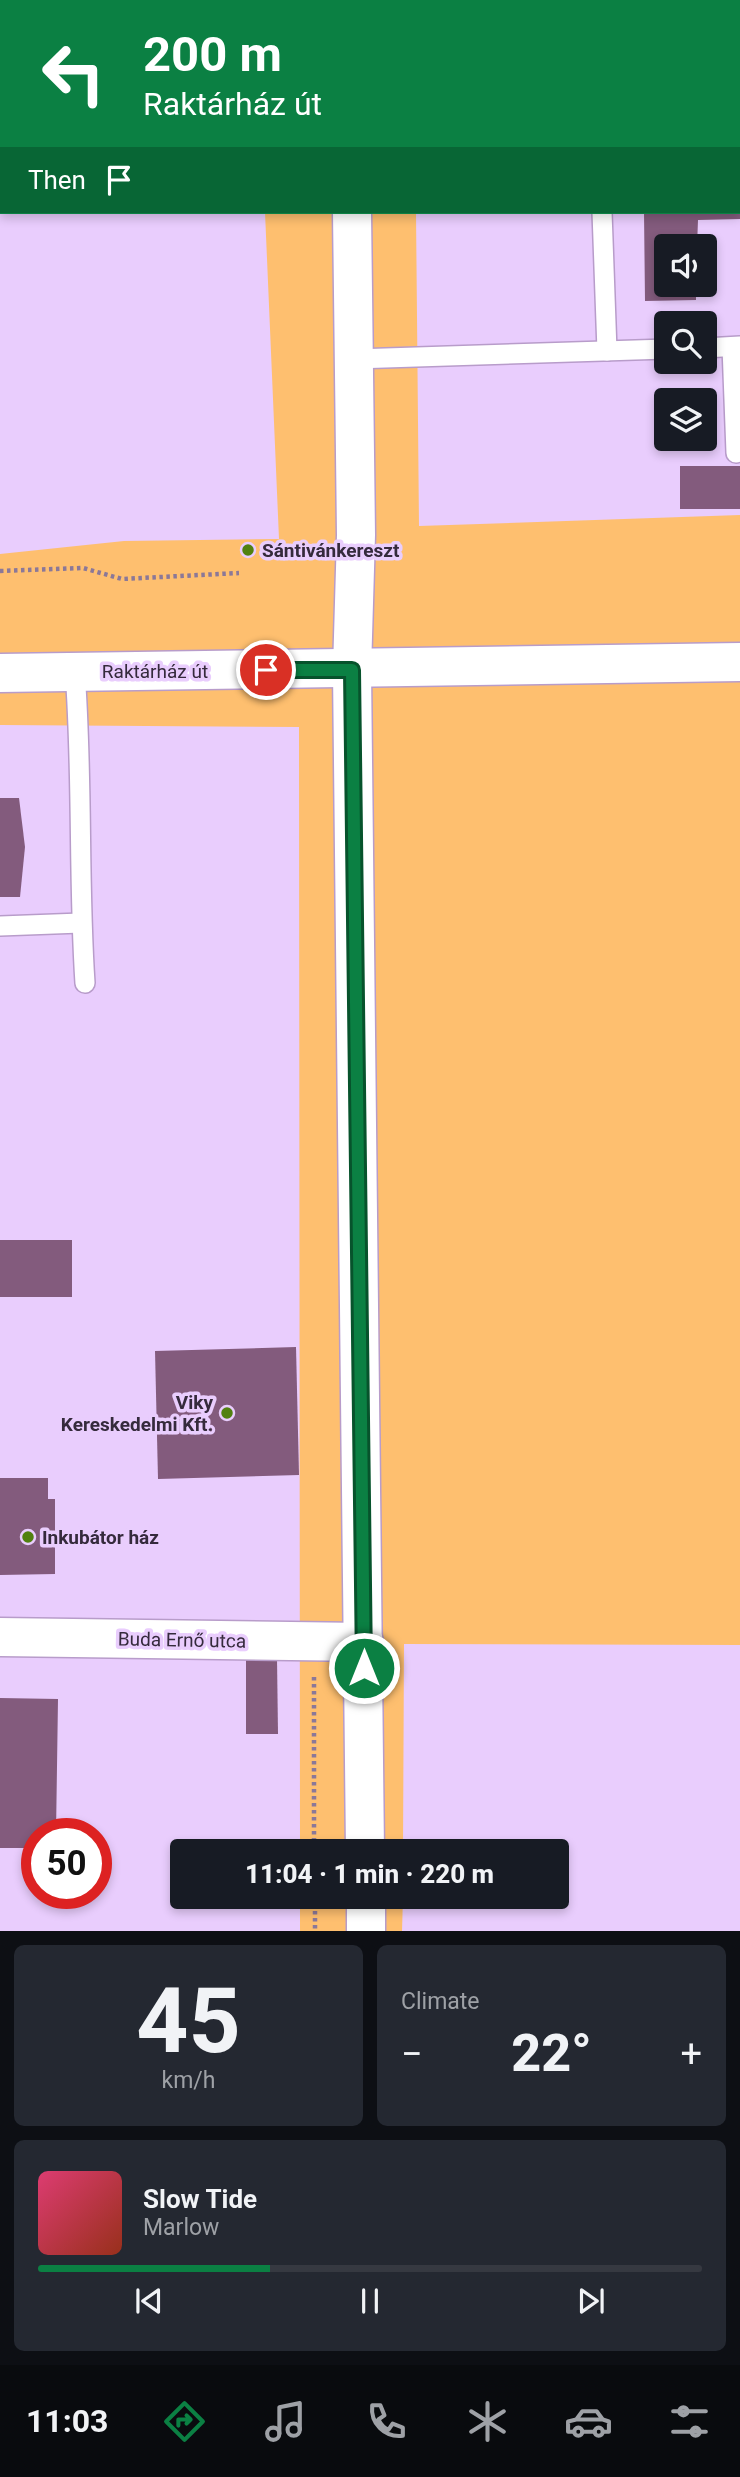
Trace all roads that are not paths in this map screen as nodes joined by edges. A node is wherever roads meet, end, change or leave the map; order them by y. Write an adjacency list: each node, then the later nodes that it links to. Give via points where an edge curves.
1 (352, 214): 7 (main road)
2 (602, 214): 6 (lane)
3 (736, 347): 4 (lane); 8 (lane)
4 (717, 348)
5 (654, 349): 6 (lane)
6 (607, 351): 7 (lane)
7 (354, 359): 10 (main road)
8 (736, 453)
9 (740, 662): 10 (main road, Raktárház út)
10 (352, 670): 11 (main road, Raktárház út); 17 (main road)
11 (75, 672): 12 (main road, Raktárház út); 13 (lane)
12 (0, 673)
13 (81, 923): 14 (lane); 15 (lane)
14 (0, 926)
15 (85, 983)
16 (0, 1637): 17 (main road, Buda Ernő utca)
17 (364, 1642): 18 (main road)
18 (365, 1839)
19 (366, 1909): 20 (main road)
20 (366, 1931)

